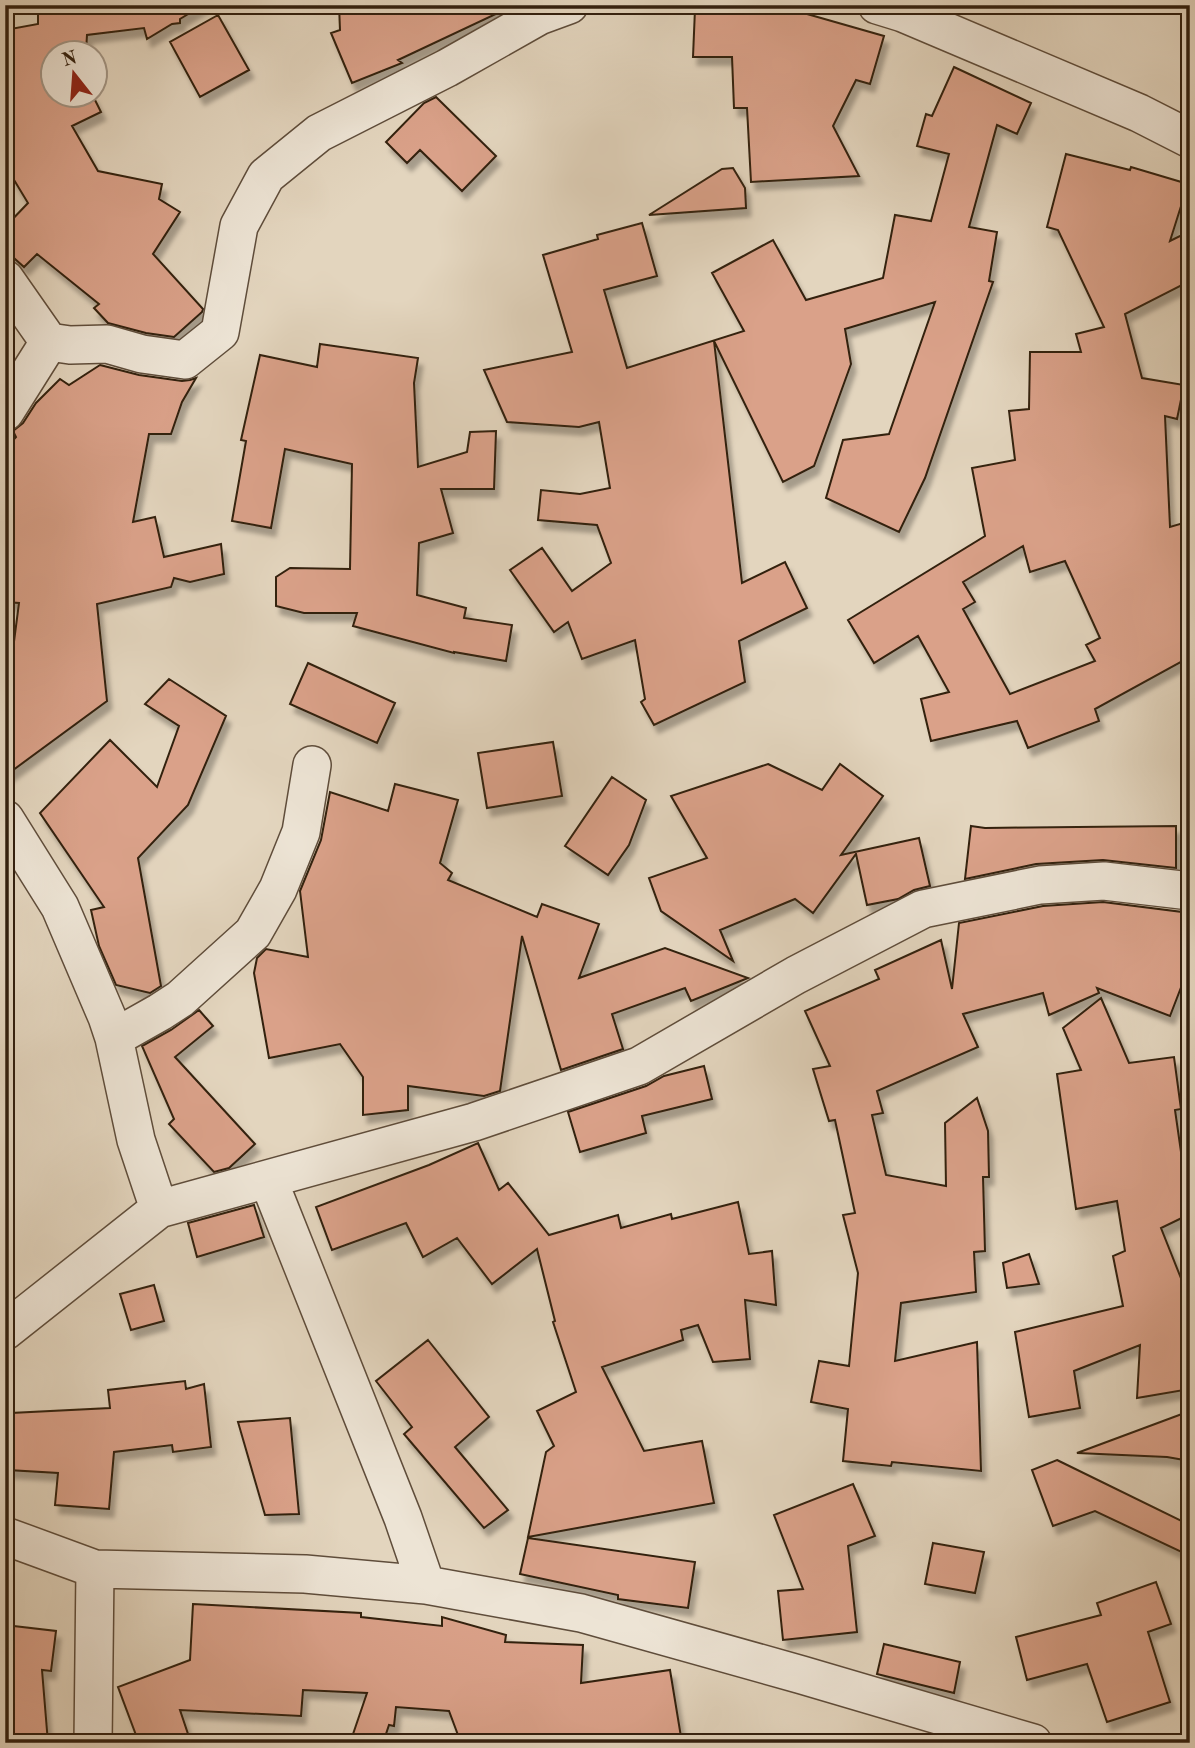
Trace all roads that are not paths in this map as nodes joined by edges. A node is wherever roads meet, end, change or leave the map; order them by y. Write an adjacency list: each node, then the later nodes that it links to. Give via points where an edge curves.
1 (569, 5): 5 (street, via 539,16 319,133 266,176 239,226 220,332 185,360 107,344)
2 (877, 5): 3 (street, via 1139,113)
3 (1190, 139)
4 (5, 279): 5 (street)
5 (49, 342): 6 (street)
6 (5, 412)
7 (312, 765): 10 (street, via 301,832 253,933 180,999)
8 (5, 819): 10 (street, via 60,907)
9 (1190, 891): 11 (street, via 1104,881 1040,885 923,909 796,975 639,1066 474,1122)
10 (114, 1038): 12 (street, via 136,1140)
11 (268, 1179): 12 (street); 16 (street)
12 (159, 1209): 13 (street)
13 (5, 1331)
14 (5, 1536): 15 (street)
15 (95, 1569): 16 (street, via 305,1574); 17 (street)
16 (426, 1586): 18 (street, via 581,1613)
17 (93, 1743)
18 (1033, 1743)

